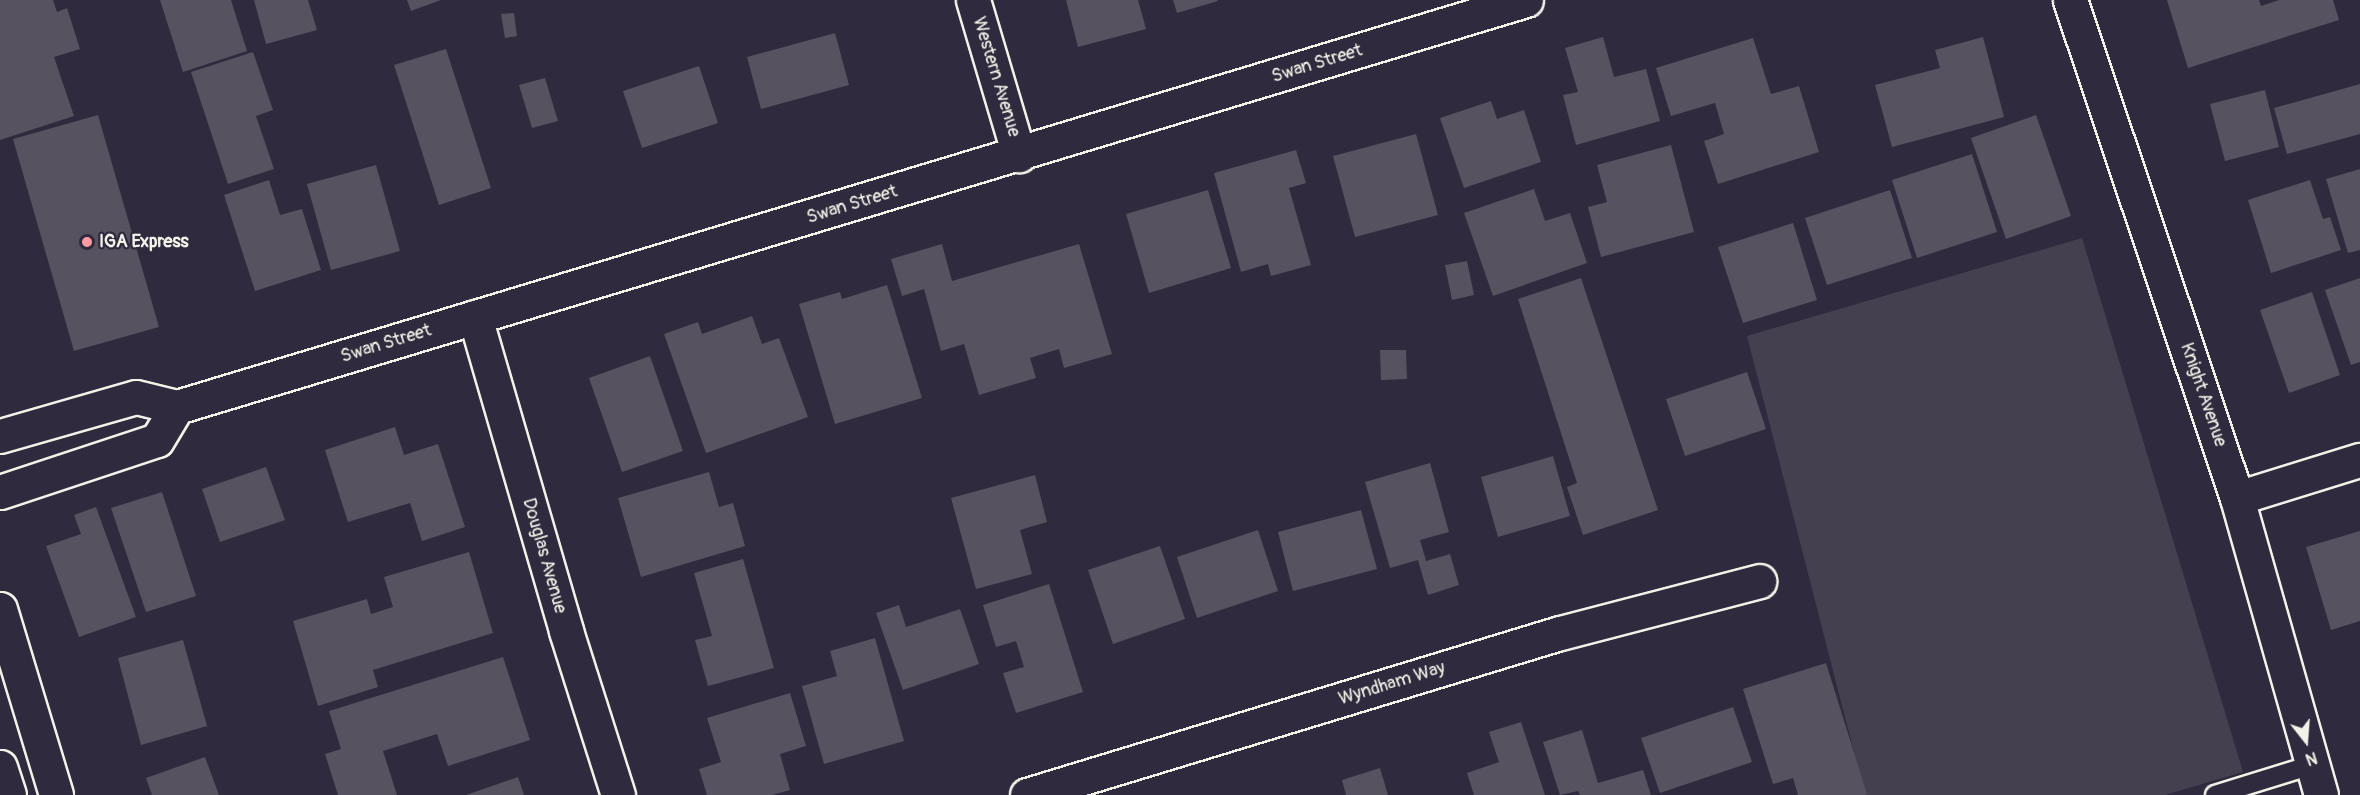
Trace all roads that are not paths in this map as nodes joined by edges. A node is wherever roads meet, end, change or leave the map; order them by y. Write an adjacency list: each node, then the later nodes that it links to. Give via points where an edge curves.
1 (973, 0): 4 (street, Western Avenue)
2 (1526, 0): 4 (street, Swan Street)
3 (2070, 0): 10 (street, Knight Avenue)
4 (1019, 155): 5 (street, Swan Street)
5 (475, 317): 6 (street, Swan Street); 17 (street, Douglas Avenue)
6 (177, 407): 7 (street, via 136,397); 9 (street, via 158,440)
7 (0, 436)
8 (2360, 460): 10 (street)
9 (0, 492)
10 (2237, 498): 14 (street, Knight Avenue)
11 (1759, 581): 18 (street, Wyndham Way, via 1560,633)
12 (0, 609): 16 (street)
13 (0, 767): 15 (street)
14 (2316, 780): 19 (lane)
15 (9, 795)
16 (56, 795)
17 (618, 795)
18 (1027, 795)
19 (2215, 795)

